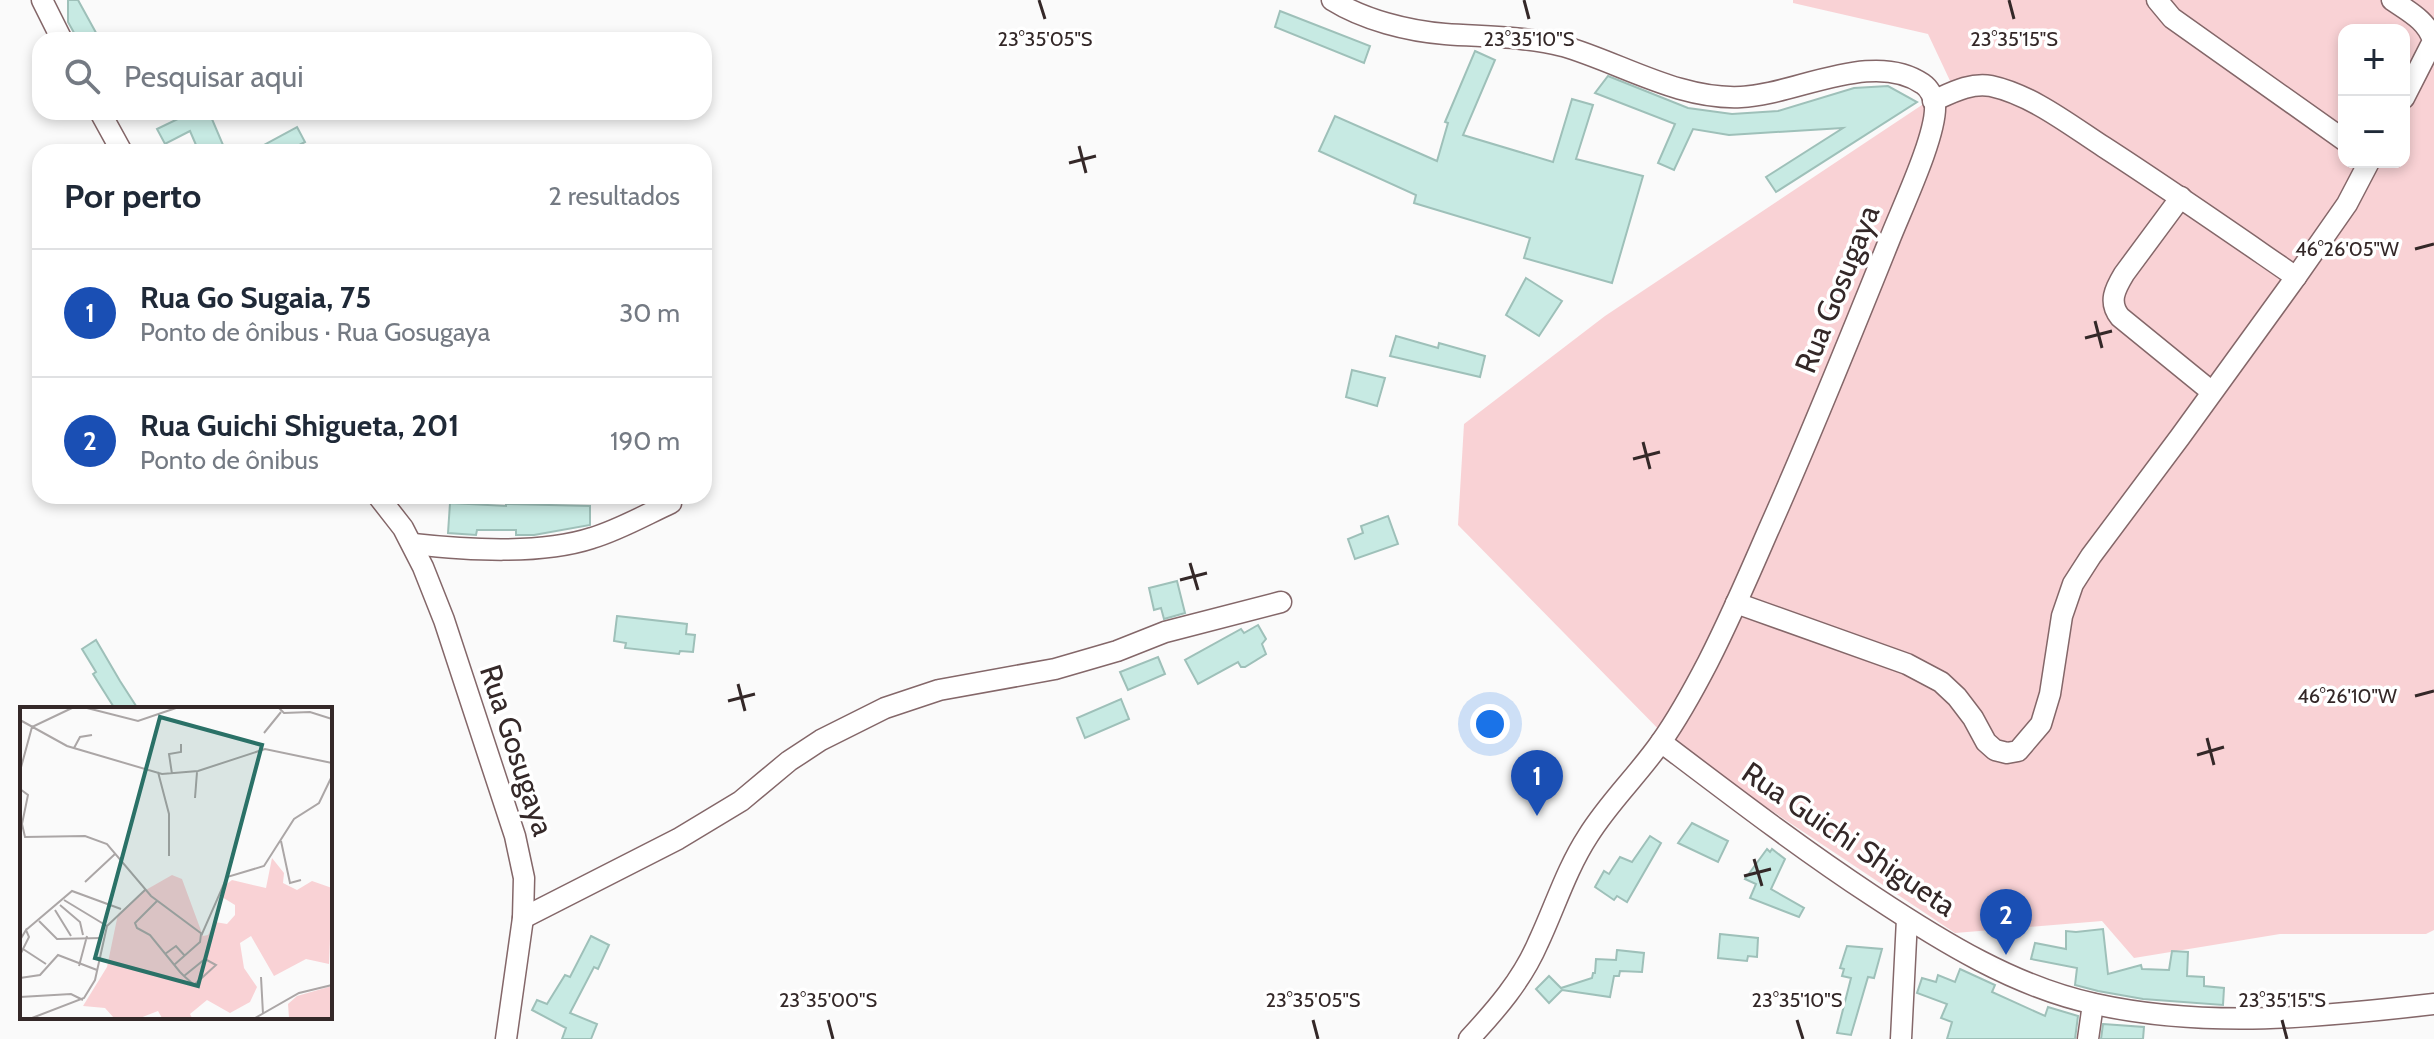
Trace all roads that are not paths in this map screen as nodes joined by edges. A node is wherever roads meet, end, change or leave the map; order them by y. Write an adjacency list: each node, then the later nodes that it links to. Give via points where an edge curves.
1 (42, 0): 5 (street)
2 (1332, 0): 7 (street, via 1374,19 1439,34 1558,45 1681,89 1717,96 1743,98 1877,71 1923,84)
3 (2157, 0): 9 (street, via 2172,18)
4 (2392, 0): 6 (street, via 2421,20 2433,41)
5 (58, 32)
6 (2405, 96)
7 (1933, 101): 12 (street, via 1978,85 2011,92); 19 (street, Rua Gosugaya, via 1920,163)
8 (104, 120): 10 (street)
9 (2338, 136)
10 (118, 144)
11 (2366, 168): 13 (street)
12 (2181, 197): 13 (street); 14 (street, via 2124,274 2113,302 2120,317)
13 (2296, 277): 14 (street)
14 (2212, 392): 19 (street, via 2073,584 2041,724 2018,751 1995,750 1957,697 1907,664)
15 (384, 504): 17 (street, Rua Gosugaya)
16 (669, 504): 17 (street, via 571,544 464,550)
17 (413, 544): 21 (street, Rua Gosugaya, via 444,620 511,823 524,878)
18 (1281, 602): 21 (street, via 1165,632 1055,669 939,690 885,708 821,740 741,801 678,839)
19 (1736, 603): 20 (street, Rua Gosugaya)
20 (1661, 742): 22 (street, Rua Guichi Shigueta); 27 (street, Rua Gosugaya, via 1589,832 1536,948 1501,1005)
21 (523, 918): 26 (street, Rua Gosugaya)
22 (1907, 919): 23 (street, Rua Guichi Shigueta, via 2035,986); 28 (street)
23 (2093, 1004): 25 (street, Rua Guichi Shigueta); 29 (street)
24 (2434, 1004): 25 (street, Rua Guichi Shigueta)
25 (2224, 1030)
26 (506, 1039)
27 (1469, 1039)
28 (1901, 1039)
29 (2088, 1039)

